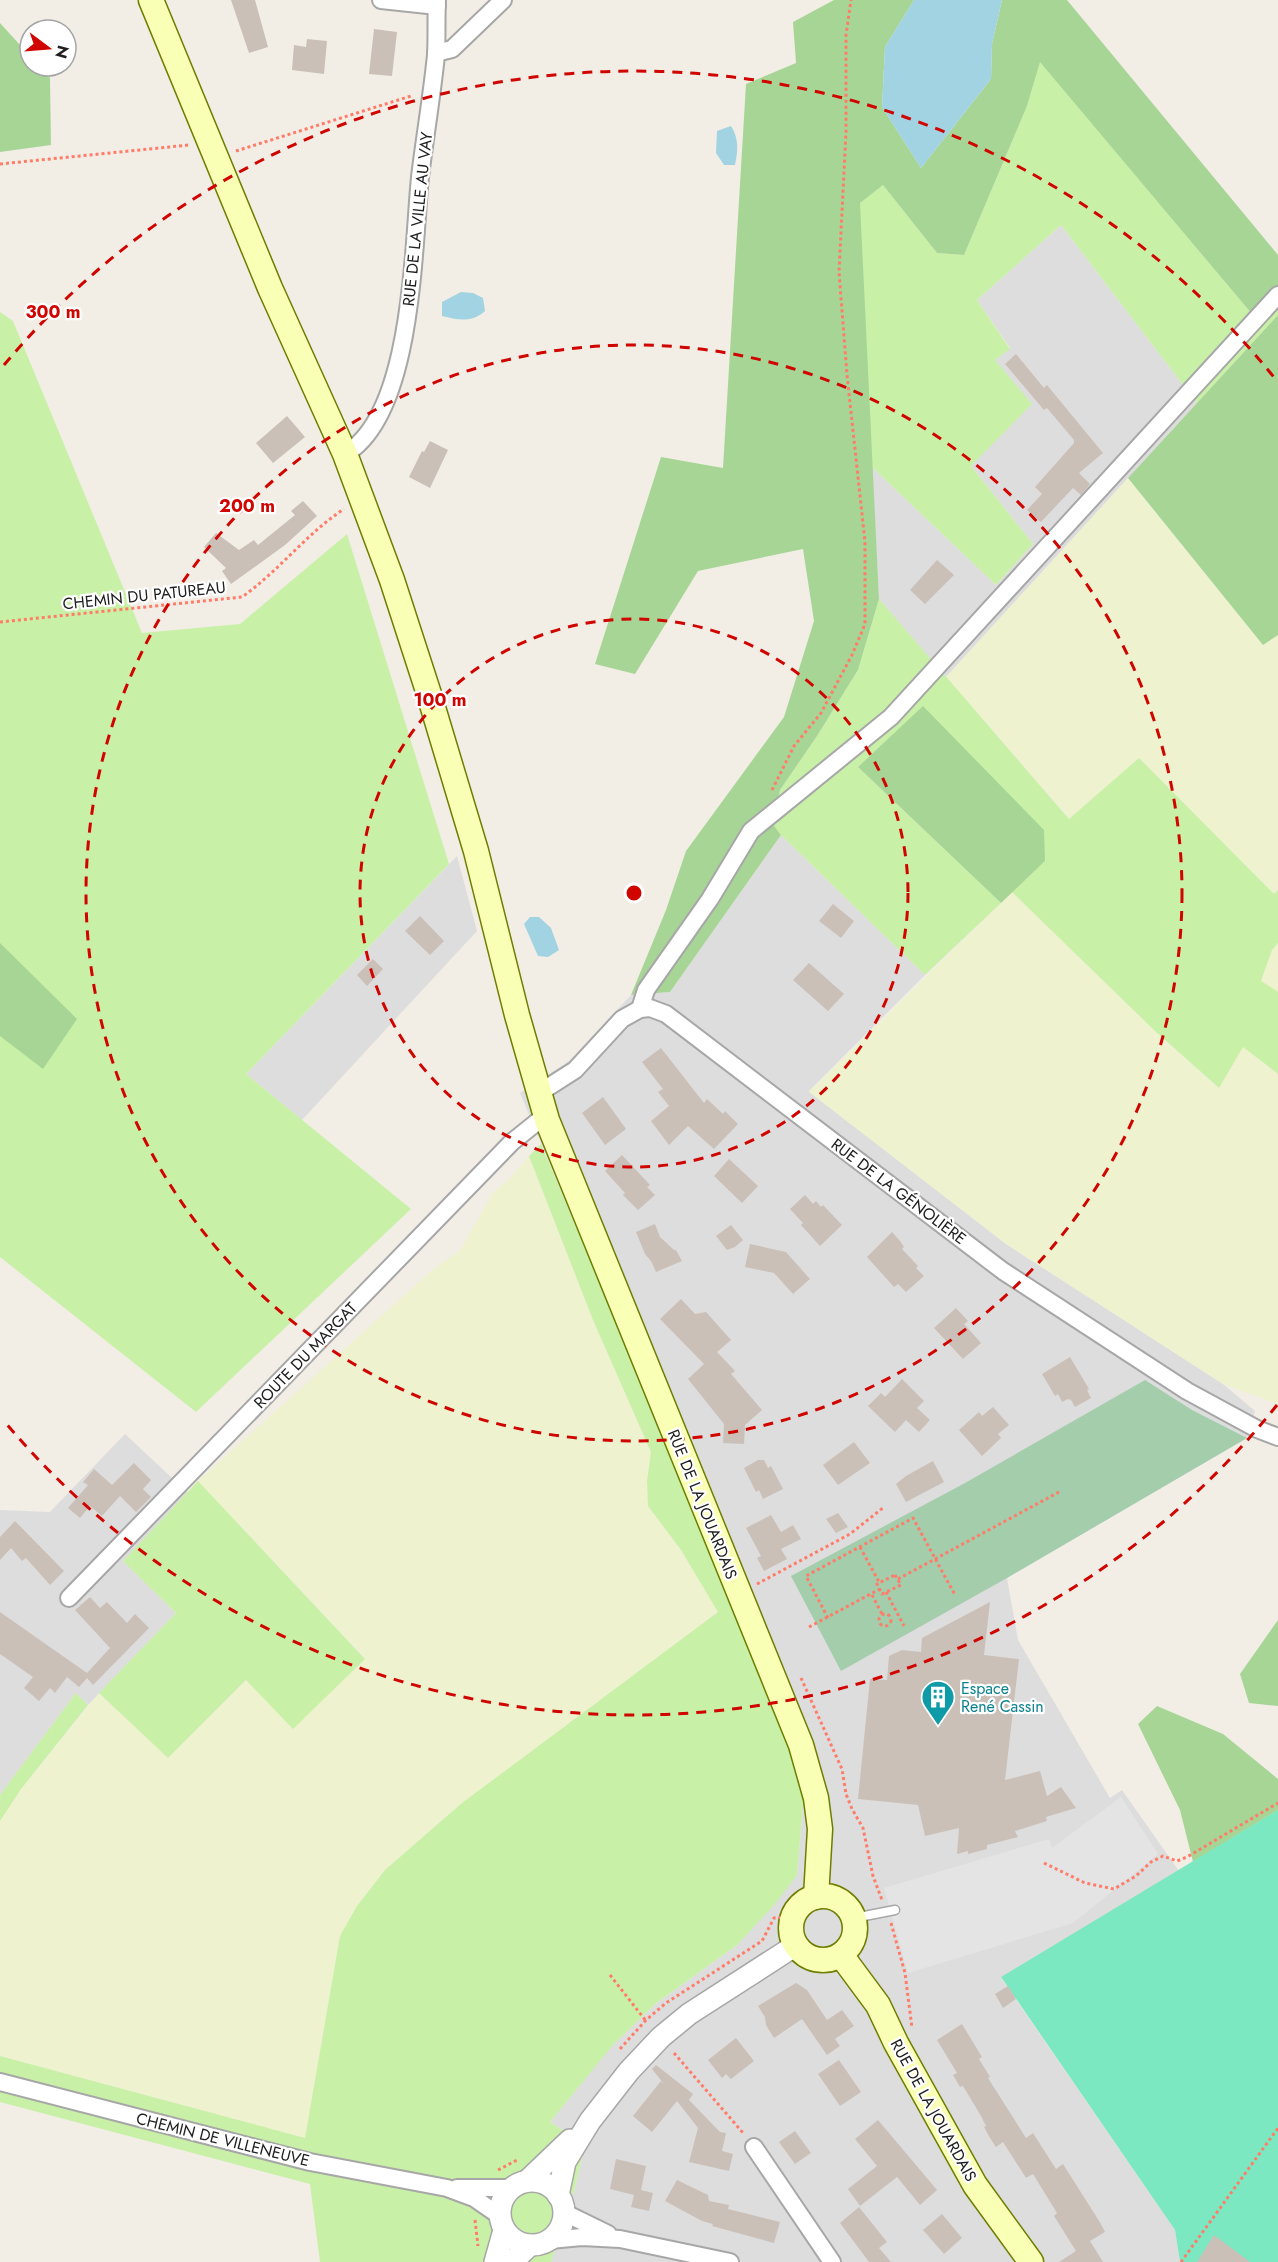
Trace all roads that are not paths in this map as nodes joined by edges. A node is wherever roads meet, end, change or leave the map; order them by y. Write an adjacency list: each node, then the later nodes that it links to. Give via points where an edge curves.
1 (152, 0): 7 (main road, RUE DE LA JOUARDAIS, via 270,288)
2 (381, 0): 4 (street)
3 (503, 0): 5 (street, via 452,49)
4 (437, 3): 5 (street, RUE DE LA VILLE AU VAY)
5 (436, 53): 7 (street, RUE DE LA VILLE AU VAY, via 420,179 414,271 400,357 380,415 368,435)
6 (1278, 295): 8 (street, via 891,717 751,831 710,899 646,990)
7 (345, 454): 9 (main road, RUE DE LA JOUARDAIS, via 417,657 469,828)
8 (640, 1009): 9 (street, via 622,1018 575,1070); 11 (street, RUE DE LA GÉNOLIÈRE, via 666,1014 1003,1271 1186,1391)
9 (539, 1094): 10 (main road, RUE DE LA JOUARDAIS)
10 (547, 1120): 12 (street, ROUTE DU MARGAT, via 537,1122 512,1142); 13 (main road, RUE DE LA JOUARDAIS, via 801,1744 820,1829)
11 (1278, 1437)
12 (69, 1598)
13 (816, 1897): 15 (main road, via 826,1896 843,1903); 16 (main road, via 801,1905 793,1919 792,1937)
14 (891, 1911): 15 (lane)
15 (854, 1918): 17 (main road, via 854,1939)
16 (796, 1945): 17 (main road, via 812,1958 831,1960); 19 (street, via 660,2037)
17 (840, 1955): 31 (main road, RUE DE LA JOUARDAIS, via 878,2005 975,2185)
18 (0, 2082): 22 (street, CHEMIN DE VILLENEUVE, via 309,2162)
19 (590, 2121): 21 (street); 23 (street, via 565,2162)
20 (754, 2147): 30 (street)
21 (520, 2185): 22 (street, CHEMIN DE VILLENEUVE); 23 (street, via 544,2184); 24 (street, via 502,2200)
22 (447, 2188): 24 (street, CHEMIN DE VILLENEUVE, via 479,2201)
23 (561, 2204): 25 (street, via 587,2225); 26 (street, via 562,2223 557,2232)
24 (502, 2223): 26 (street, via 511,2238 520,2243); 27 (street)
25 (620, 2239): 26 (street, via 582,2237); 29 (street)
26 (540, 2242): 28 (street)
27 (487, 2257)
28 (512, 2262)
29 (730, 2262)
30 (832, 2262)
31 (1031, 2262)

